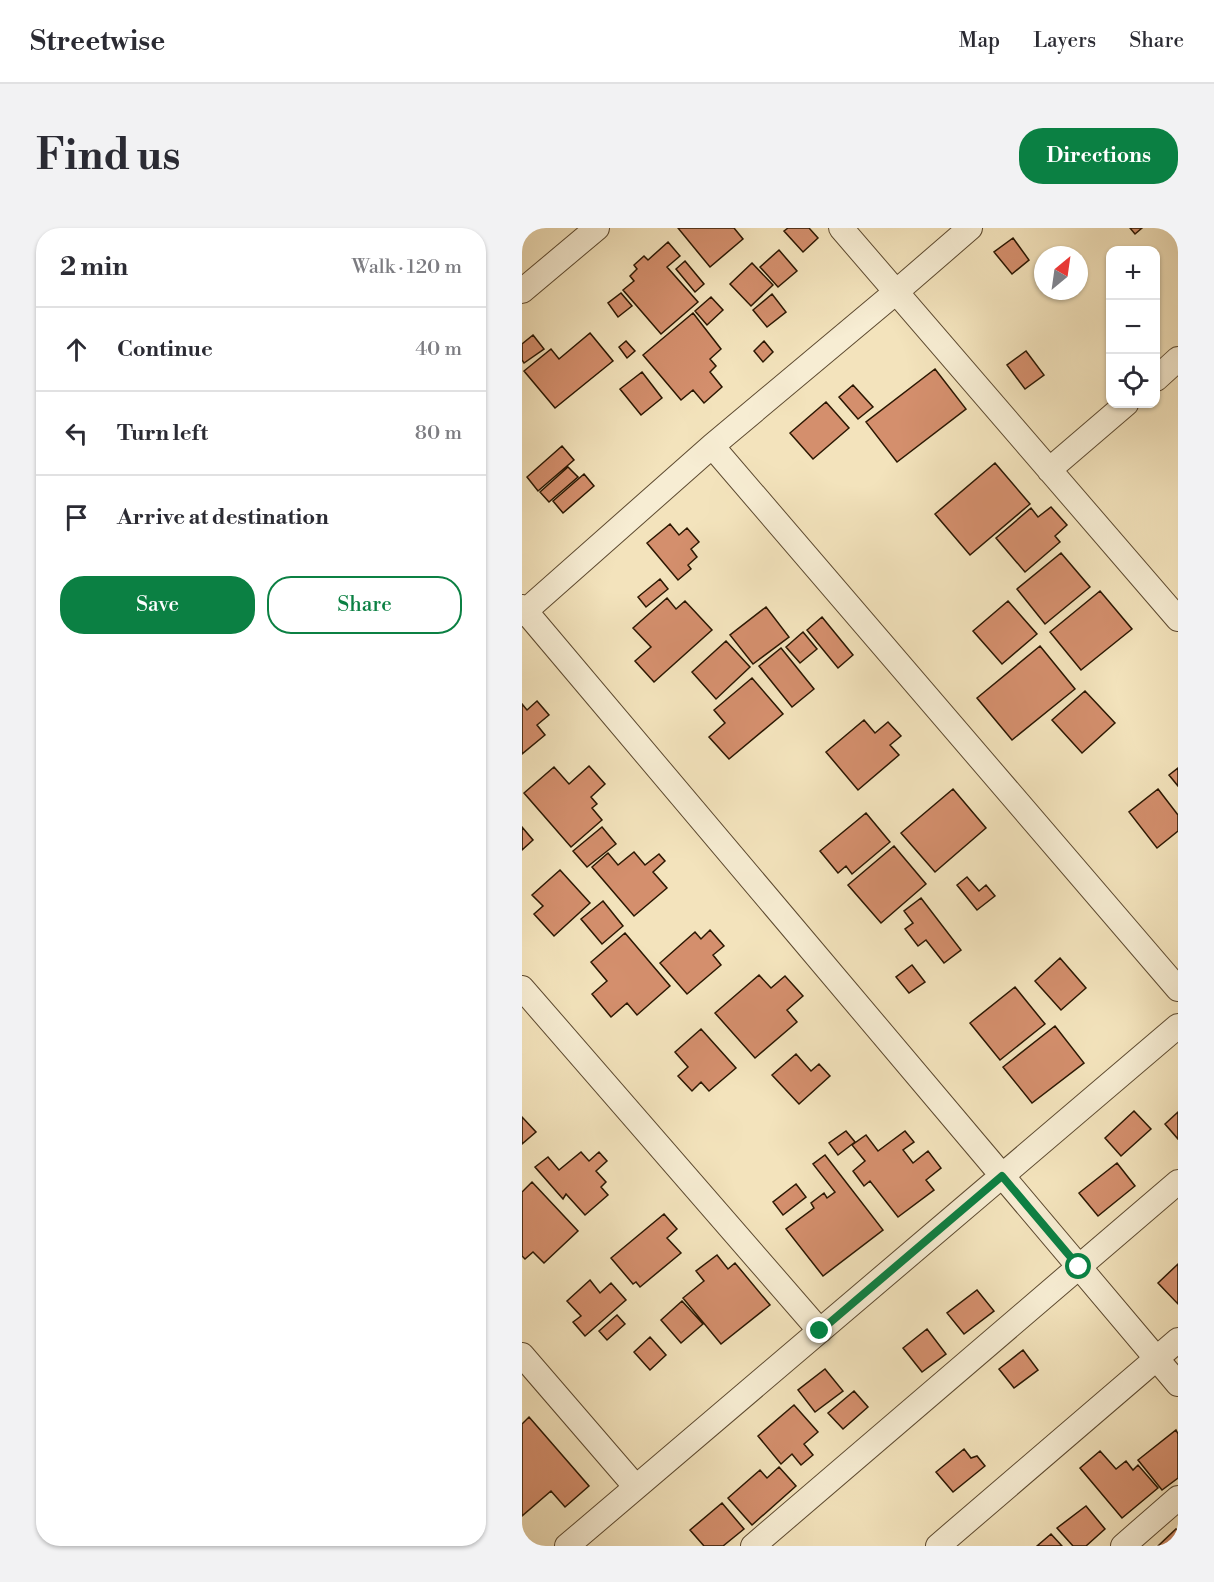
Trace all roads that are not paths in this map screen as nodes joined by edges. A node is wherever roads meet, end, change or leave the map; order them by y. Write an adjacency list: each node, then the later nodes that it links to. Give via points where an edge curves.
1 (597, 228): 4 (street)
2 (841, 228): 5 (street)
3 (970, 228): 5 (street)
4 (522, 291)
5 (897, 292): 9 (street); 10 (street)
6 (1178, 359): 7 (street)
7 (1160, 374)
8 (1121, 408): 10 (street)
9 (712, 446): 11 (street); 14 (street)
10 (1049, 470): 12 (street)
11 (523, 610): 16 (street)
12 (1178, 619)
13 (522, 988): 19 (street)
14 (1178, 989)
15 (1178, 1026): 16 (street)
16 (1002, 1176): 18 (street); 19 (street)
17 (1178, 1182): 18 (street)
18 (1079, 1267): 22 (street); 27 (street)
19 (820, 1331): 24 (street)
20 (1178, 1340): 22 (street)
21 (522, 1355): 24 (street)
22 (1156, 1358): 23 (street); 28 (street)
23 (1178, 1384)
24 (635, 1486): 26 (street)
25 (1178, 1497): 29 (street)
26 (567, 1546)
27 (753, 1546)
28 (938, 1546)
29 (1123, 1546)

